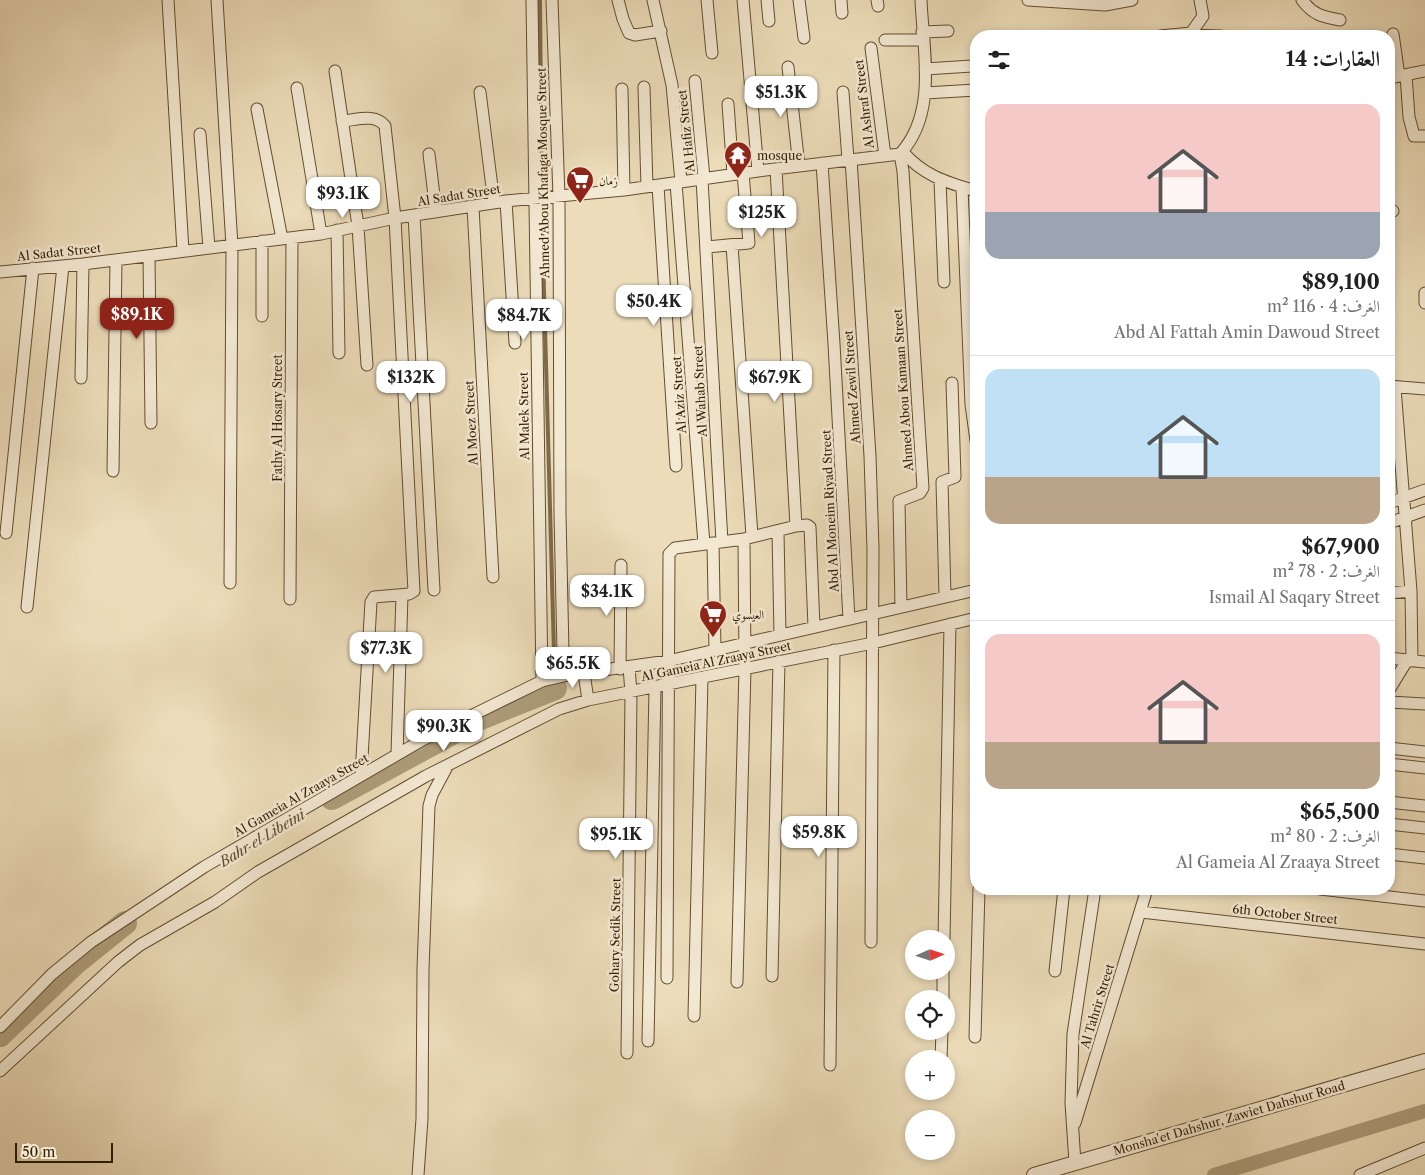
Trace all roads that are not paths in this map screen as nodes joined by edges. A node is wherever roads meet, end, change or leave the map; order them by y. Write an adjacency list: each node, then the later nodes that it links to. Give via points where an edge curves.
1 (168, 0): 81 (street)
2 (217, 0): 78 (street)
3 (532, 0): 66 (street, Al Malek Street)
4 (552, 0): 65 (street, Ahmed Abou Khafaga Mosque Street)
5 (618, 0): 23 (street, via 629,33)
6 (654, 0): 23 (street, Al Aziz Street)
7 (707, 0): 30 (street)
8 (743, 0): 56 (street)
9 (767, 0): 21 (street)
10 (799, 0): 26 (street)
11 (841, 0): 19 (street)
12 (921, 0): 25 (street)
13 (1028, 0): 17 (street)
14 (1132, 0): 18 (street)
15 (1200, 0): 22 (street, via 1203,16)
16 (1302, 0): 20 (street, via 1319,16)
17 (1062, 2): 18 (street, via 1105,5)
18 (1117, 2)
19 (842, 14)
20 (1340, 20)
21 (769, 21)
22 (1193, 30)
23 (661, 31): 60 (street, Al Aziz Street, via 672,85)
24 (948, 31): 25 (street)
25 (922, 36): 27 (street); 33 (street)
26 (804, 38)
27 (885, 40)
28 (871, 48): 51 (street, Al Ashraf Street)
29 (1395, 51): 36 (street)
30 (712, 53)
31 (970, 66): 33 (street)
32 (788, 67): 54 (street)
33 (925, 69): 44 (street)
34 (335, 71): 47 (street)
35 (1425, 71): 36 (street)
36 (1398, 76): 49 (street, via 1414,136)
37 (695, 81): 58 (street, Al Hafiz Street)
38 (644, 87): 61 (street)
39 (297, 88): 74 (street)
40 (622, 89): 64 (street)
41 (970, 90): 44 (street)
42 (480, 92): 67 (street)
43 (843, 92): 52 (street, Ahmed Zewil Street)
44 (926, 93): 51 (street, via 917,125)
45 (728, 104): 57 (street)
46 (257, 109): 75 (street, Fathy Al Hosary Street)
47 (342, 121): 71 (street, via 374,118 385,126); 72 (street)
48 (200, 134): 80 (street)
49 (1425, 136)
50 (429, 154): 69 (street)
51 (895, 154): 52 (street, Al Sadat Street); 59 (street); 126 (street, Ahmed Abou Kamaan Street, via 903,171 923,488 920,493 899,501)
52 (850, 159): 53 (street, Al Sadat Street); 127 (street, Ahmed Zewil Street, via 870,456)
53 (822, 163): 54 (street, Al Sadat Street); 128 (street, Abd Al Moneim Riyad Street)
54 (799, 166): 55 (street, Al Sadat Street)
55 (776, 169): 56 (street, Al Sadat Street); 110 (street)
56 (758, 171): 57 (street, Al Sadat Street)
57 (738, 174): 58 (street, Al Sadat Street); 77 (street, via 749,243)
58 (703, 178): 60 (street, Al Sadat Street); 79 (street, Al Wahab Street)
59 (940, 180): 62 (street); 89 (street)
60 (679, 183): 61 (street, Al Sadat Street); 114 (street, Al Aziz Street)
61 (652, 186): 64 (street, Al Sadat Street); 102 (street)
62 (962, 187): 63 (street); 83 (street)
63 (970, 189)
64 (624, 190): 65 (street, Al Sadat Street)
65 (556, 197): 66 (street, Al Sadat Street); 145 (street, Ahmed Abou Khafaga Mosque Street, via 560,514 564,652)
66 (537, 198): 67 (street, Al Sadat Street); 147 (street, Al Malek Street)
67 (500, 202): 68 (street, Al Sadat Street); 93 (street)
68 (473, 207): 69 (street, Al Sadat Street); 116 (street, Al Moez Street)
69 (436, 212): 70 (street, Al Sadat Street)
70 (414, 215): 71 (street, Al Sadat Street); 118 (street)
71 (395, 218): 72 (street, Al Sadat Street); 122 (street, via 414,591)
72 (358, 226): 73 (street, Al Sadat Street); 95 (street)
73 (337, 230): 74 (street, Al Sadat Street); 94 (street)
74 (321, 234): 75 (street, Al Sadat Street)
75 (287, 238): 76 (street, Al Sadat Street); 124 (street, Fathy Al Hosary Street)
76 (262, 241): 78 (street, Al Sadat Street); 92 (street)
77 (732, 245): 79 (street); 113 (street)
78 (232, 246): 80 (street, Al Sadat Street); 117 (street)
79 (707, 247): 114 (street, Al Wahab Street)
80 (209, 248): 81 (street, Al Sadat Street)
81 (184, 251): 82 (street, Al Sadat Street)
82 (149, 256): 84 (street, Al Sadat Street); 101 (street)
83 (970, 258)
84 (116, 260): 85 (street, Al Sadat Street); 103 (street)
85 (83, 264): 86 (street, Al Sadat Street); 96 (street)
86 (63, 266): 87 (street, Al Sadat Street); 125 (street)
87 (33, 268): 88 (street, Al Sadat Street); 112 (street)
88 (0, 272)
89 (944, 282)
90 (1425, 293): 91 (street)
91 (1425, 303)
92 (262, 316)
93 (514, 343)
94 (339, 353)
95 (366, 365)
96 (81, 378)
97 (952, 383): 123 (street, via 955,478 942,482)
98 (1395, 387): 99 (street)
99 (1425, 389)
100 (1395, 415): 105 (street)
101 (151, 423)
102 (676, 466)
103 (113, 471)
104 (1425, 490): 105 (street)
105 (1404, 498): 106 (street); 108 (street)
106 (1395, 501)
107 (1425, 510): 108 (street)
108 (1405, 518): 109 (street); 120 (street)
109 (1395, 521)
110 (796, 526): 111 (street); 131 (street, via 810,527)
111 (778, 532): 113 (street); 132 (street)
112 (6, 533)
113 (748, 537): 114 (street); 133 (street)
114 (713, 543): 135 (street, Al Aziz Street); 139 (street, via 675,548 669,554)
115 (621, 566): 142 (street, Gohary Sedik Street)
116 (493, 577)
117 (230, 583)
118 (434, 590)
119 (970, 591): 123 (street, Al Gameia Al Zraaya Street)
120 (1410, 591): 121 (street); 138 (street)
121 (1395, 592)
122 (402, 595): 157 (street); 161 (street, via 372,598)
123 (945, 596): 126 (street, Al Gameia Al Zraaya Street)
124 (290, 599)
125 (27, 607)
126 (901, 607): 127 (street, Al Gameia Al Zraaya Street)
127 (872, 613): 128 (street, Al Gameia Al Zraaya Street); 134 (street, Ahmed Zewil Street)
128 (849, 619): 131 (street, Al Gameia Al Zraaya Street)
129 (970, 619): 130 (street, Al Gameia Al Zraaya Street)
130 (950, 624): 134 (street, Al Gameia Al Zraaya Street); 175 (street)
131 (814, 627): 132 (street, Al Gameia Al Zraaya Street)
132 (780, 635): 133 (street, Al Gameia Al Zraaya Street)
133 (745, 643): 135 (street, Al Gameia Al Zraaya Street); 143 (street)
134 (873, 643): 136 (street, Al Gameia Al Zraaya Street); 176 (street, Ahmed Zewil Street)
135 (715, 650): 139 (street, Al Gameia Al Zraaya Street)
136 (834, 650): 140 (street, Al Gameia Al Zraaya Street); 188 (street)
137 (1395, 659): 138 (street)
138 (1410, 660): 141 (street); 148 (street)
139 (668, 661): 142 (street, Al Gameia Al Zraaya Street); 149 (street)
140 (779, 661): 143 (street, Al Gameia Al Zraaya Street); 179 (street)
141 (1425, 662)
142 (625, 668): 144 (street, Al Gameia Al Zraaya Street); 151 (street, Gohary Sedik Street)
143 (745, 669): 146 (street, Al Gameia Al Zraaya Street); 181 (street)
144 (584, 673): 145 (street, Al Gameia Al Zraaya Street); 152 (street)
145 (568, 675): 147 (street, Al Gameia Al Zraaya Street)
146 (702, 678): 149 (street, Al Gameia Al Zraaya Street); 182 (street)
147 (542, 681): 157 (street, Al Gameia Al Zraaya Street)
148 (1395, 681)
149 (668, 685): 150 (street, Al Gameia Al Zraaya Street); 180 (street)
150 (655, 688): 151 (street, Al Gameia Al Zraaya Street); 185 (street)
151 (631, 693): 152 (street, Al Gameia Al Zraaya Street); 186 (street, Gohary Sedik Street)
152 (588, 700): 158 (street, Al Gameia Al Zraaya Street, via 559,709)
153 (1395, 702): 154 (street)
154 (1425, 704)
155 (1395, 749): 156 (street)
156 (1425, 752)
157 (397, 754): 161 (street, Al Gameia Al Zraaya Street)
158 (448, 765): 189 (street, Al Gameia Al Zraaya Street, via 258,872 215,902 129,953); 193 (street, via 429,806)
159 (1395, 765): 160 (street)
160 (1425, 768)
161 (361, 775): 183 (street, Al Gameia Al Zraaya Street, via 204,867 91,942 52,974)
162 (1395, 803): 163 (street)
163 (1425, 806)
164 (1395, 825): 165 (street)
165 (1425, 828)
166 (1395, 855): 167 (street)
167 (1425, 858)
168 (980, 895): 184 (street)
169 (1063, 895): 178 (street)
170 (1094, 895): 190 (street, via 1074,1034)
171 (1146, 895): 174 (street, Al Tahrir Street)
172 (1372, 895): 173 (street)
173 (1425, 901)
174 (1141, 912): 177 (street, 6th October Street); 190 (street, Al Tahrir Street)
175 (944, 930)
176 (871, 942)
177 (1425, 944)
178 (1055, 971)
179 (772, 976)
180 (667, 978)
181 (737, 982)
182 (694, 1016)
183 (0, 1027)
184 (975, 1037)
185 (648, 1041)
186 (627, 1053)
187 (1425, 1062): 192 (street, Monsha'et Dahshur, Zawiet Dahshur Road)
188 (830, 1066)
189 (0, 1071)
190 (1072, 1132): 192 (street)
191 (1425, 1148): 195 (street)
192 (1075, 1163): 194 (street, Monsha'et Dahshur, Zawiet Dahshur Road)
193 (418, 1175)
194 (1034, 1175)
195 (1360, 1175)

